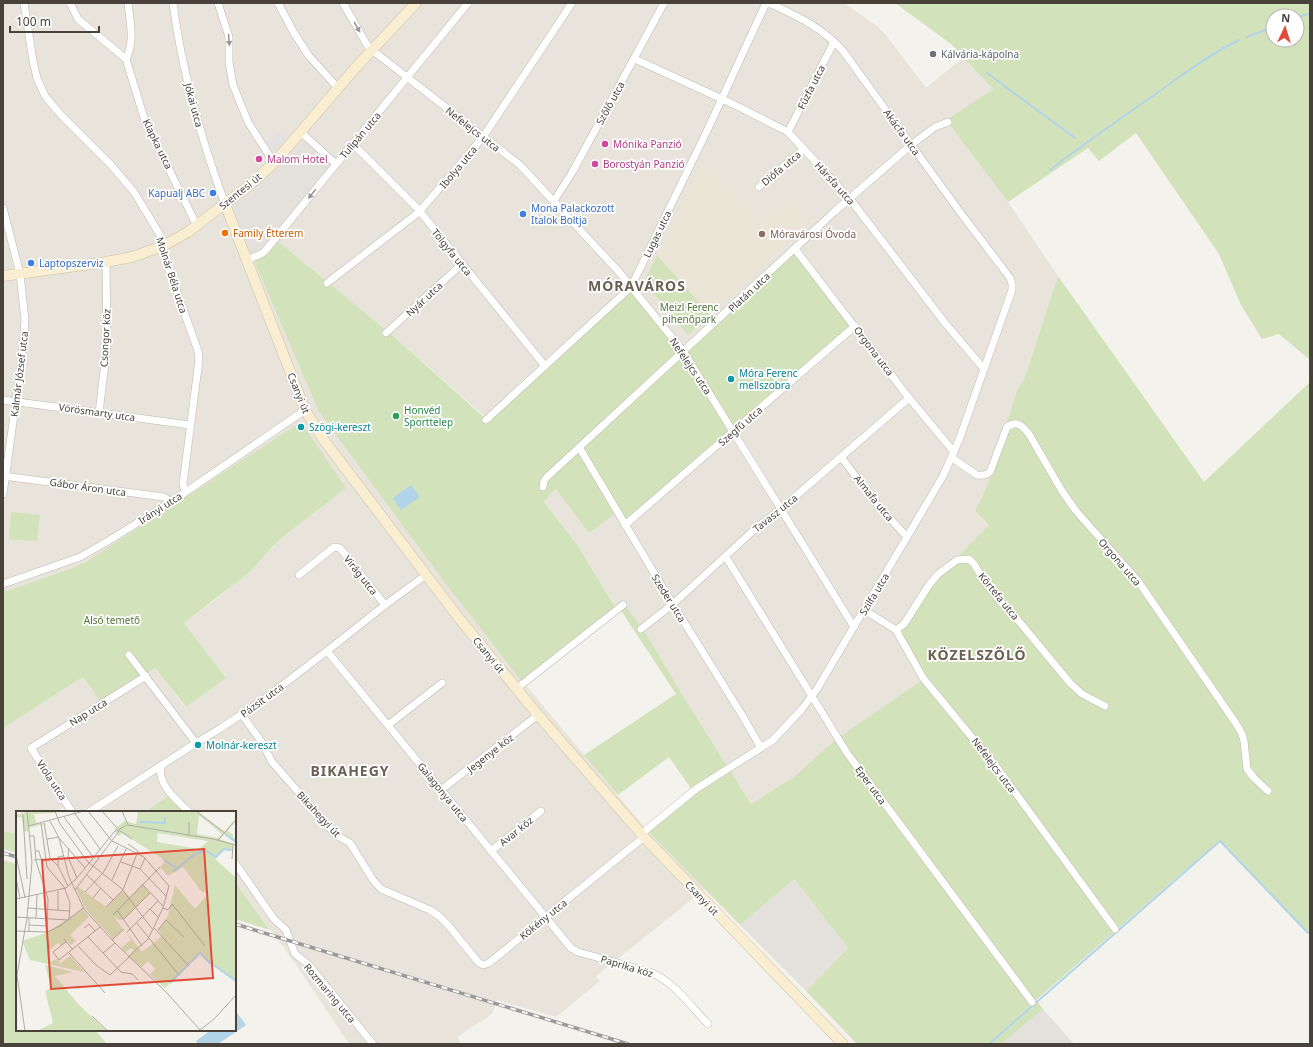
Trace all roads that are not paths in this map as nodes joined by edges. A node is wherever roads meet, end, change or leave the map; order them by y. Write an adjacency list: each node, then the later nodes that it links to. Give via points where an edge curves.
1 (24, 3): 37 (street, Molnár Béla utca, via 33,61 45,96 134,192 160,235)
2 (70, 3): 16 (street, via 78,19)
3 (128, 3): 16 (street, via 132,36)
4 (173, 3): 33 (street, Jókai utca, via 183,64 206,150)
5 (218, 3): 28 (street, one-way to 28, via 229,37 229,62 233,85 248,122)
6 (278, 3): 19 (street, via 310,56)
7 (343, 3): 15 (street, Nefelejcs utca, one-way to 15, via 366,45)
8 (468, 3): 18 (street, Tulipán utca)
9 (572, 3): 24 (street, Ibolya utca)
10 (664, 3): 17 (street, Szőlő utca)
11 (766, 3): 20 (street, Lugas utca)
12 (769, 3): 14 (street, Akácfa utca, via 812,24)
13 (412, 4): 15 (street, Szentesi út)
14 (834, 42): 22 (street, Fűzfa utca); 26 (street, Akácfa utca, via 851,61)
15 (372, 50): 18 (street, Nefelejcs utca); 19 (street, Szentesi út)
16 (126, 59): 36 (street, Klapka utca, via 146,121)
17 (634, 59): 20 (street, Hársfa utca); 32 (street, Szőlő utca)
18 (407, 79): 24 (street, Nefelejcs utca); 25 (street, Tulipán utca)
19 (338, 88): 23 (street, Szentesi út)
20 (721, 99): 22 (street, Hársfa utca); 46 (street, Lugas utca)
21 (948, 122): 26 (street, Platán utca, via 935,127)
22 (788, 132): 27 (street, Hársfa utca)
23 (300, 133): 28 (street, Szentesi út); 29 (street)
24 (483, 137): 32 (street, Nefelejcs utca, via 520,165); 35 (street, Ibolya utca)
25 (353, 144): 29 (street, Tulipán utca); 35 (street, Tölgyfa utca)
26 (911, 145): 31 (street, Platán utca); 45 (street, Akácfa utca)
27 (804, 149): 30 (street, Diófa utca); 31 (street, Hársfa utca)
28 (274, 163): 33 (street, Szentesi út)
29 (336, 164): 39 (street, Tulipán utca, one-way to 39, via 269,247)
30 (759, 187)
31 (850, 199): 38 (street, Platán utca); 51 (street, Hársfa utca)
32 (554, 201): 46 (street, Nefelejcs utca)
33 (225, 204): 36 (street, Szentesi út); 39 (street, Csanyi út)
34 (3, 208): 42 (street, Kalmár József utca)
35 (420, 211): 41 (street, Tölgyfa utca); 44 (street, Ibolya utca)
36 (197, 226): 37 (street, Szentesi út)
37 (163, 246): 40 (street, Szentesi út, via 146,253); 58 (street, Molnár Béla utca, via 164,256 198,351)
38 (795, 249): 47 (street, Orgona utca); 49 (street, Platán utca)
39 (247, 260): 55 (street, Csanyi út)
40 (106, 262): 42 (street, Szentesi út); 56 (street, Csongor köz, via 107,345)
41 (462, 264): 48 (street, Nyár utca); 50 (street, Tölgyfa utca)
42 (20, 274): 43 (street, Szentesi út); 54 (street, Kalmár József utca, via 25,320)
43 (3, 276)
44 (327, 284)
45 (1012, 284): 51 (street, Szilfa utca)
46 (632, 288): 49 (street, Nefelejcs utca); 50 (street, Lugas utca)
47 (855, 326): 52 (street, Orgona utca); 59 (street, Szegfű utca)
48 (386, 333)
49 (683, 351): 59 (street, Nefelejcs utca); 60 (street, Platán utca)
50 (545, 366): 57 (street, Lugas utca)
51 (984, 369): 61 (street, Szilfa utca)
52 (909, 398): 61 (street, Orgona utca); 62 (street, Tavasz utca)
53 (3, 400): 54 (street, Vörösmarty utca)
54 (16, 401): 56 (street, Vörösmarty utca); 63 (street, Kalmár József utca)
55 (305, 410): 65 (street, Irányi utca); 73 (street, Csanyi út, via 323,439)
56 (99, 413): 58 (street, Vörösmarty utca)
57 (486, 420)
58 (190, 425): 65 (street, Molnár Béla utca, via 183,484)
59 (733, 432): 68 (street, Nefelejcs utca); 69 (street, Szegfű utca)
60 (579, 447): 64 (street, Platán utca, via 546,477); 69 (street, Szeder utca)
61 (953, 455): 70 (street, Szilfa utca); 97 (street, Orgona utca, via 977,475 987,474 1007,426 1016,423 1024,428 1076,511 1138,581 1232,719 1242,734 1247,769)
62 (841, 457): 68 (street, Tavasz utca); 70 (street, Almafa utca, via 876,503)
63 (4, 476): 66 (street, Kalmár József utca); 67 (street, Gábor Áron utca, via 164,497)
64 (543, 487)
65 (185, 492): 67 (street, Irányi utca)
66 (3, 494)
67 (171, 502): 74 (street, Irányi utca, via 80,557)
68 (781, 509): 71 (street, Tavasz utca, via 755,529); 79 (street, Nefelejcs utca)
69 (625, 525): 75 (street, Szeder utca)
70 (907, 537): 78 (street, Szilfa utca)
71 (726, 557): 75 (street, Tavasz utca); 87 (street, Eper utca)
72 (299, 575): 76 (street, Virág utca, via 334,547 340,548)
73 (426, 575): 76 (street, Pázsit utca); 86 (street, Csanyi út)
74 (3, 584)
75 (673, 604): 80 (street, Tavasz utca); 94 (street, Szeder utca)
76 (385, 605): 82 (street, Pázsit utca)
77 (623, 605): 86 (street)
78 (864, 610): 79 (street, Szilfa utca); 81 (street, Nefelejcs utca)
79 (854, 627): 87 (street, Szilfa utca)
80 (641, 629)
81 (896, 630): 88 (street, Körtefa utca, via 904,624 938,574 957,560 969,559 999,600 1070,683 1082,694); 107 (street, Nefelejcs utca, via 923,678 998,769)
82 (328, 651): 89 (street, Pázsit utca); 91 (street, Galagonya utca)
83 (130, 655): 84 (street)
84 (146, 676): 92 (street); 93 (street, Nap utca)
85 (442, 683): 91 (street)
86 (516, 689): 90 (street, Csanyi út)
87 (812, 697): 94 (street, Szilfa utca, via 789,724); 109 (street, Eper utca, via 856,765)
88 (1105, 706)
89 (242, 715): 92 (street, Pázsit utca); 106 (street, Bikahegyi út, via 261,741 272,762 336,835 350,844 381,889 430,910)
90 (538, 715): 96 (street, Jegenye köz); 102 (street, Csanyi út)
91 (388, 725): 96 (street, Galagonya utca)
92 (196, 743): 95 (street, Pázsit utca)
93 (31, 748): 98 (street, Viola utca)
94 (761, 748): 102 (street, Szilfa utca, via 696,789)
95 (161, 765): 99 (street, Pázsit utca); 100 (street, via 161,779)
96 (441, 790): 103 (street, Galagonya utca)
97 (1268, 791)
98 (71, 811)
99 (91, 811)
100 (188, 811)
101 (541, 811): 103 (street, Avar köz)
102 (643, 836): 105 (street, Kökény utca); 112 (street, Csanyi út)
103 (491, 851): 105 (street, Galagonya utca)
104 (236, 864): 111 (street, Rozmaring utca, via 274,919 286,930 295,954 308,964)
105 (545, 917): 106 (street, Kökény utca, via 489,963 483,965); 108 (street, Galagonya utca)
106 (448, 925)
107 (1115, 929)
108 (558, 934): 110 (street, Paprika köz, via 574,950 650,972 668,981)
109 (1032, 1002)
110 (708, 1024)
111 (373, 1044)
112 (844, 1044)

